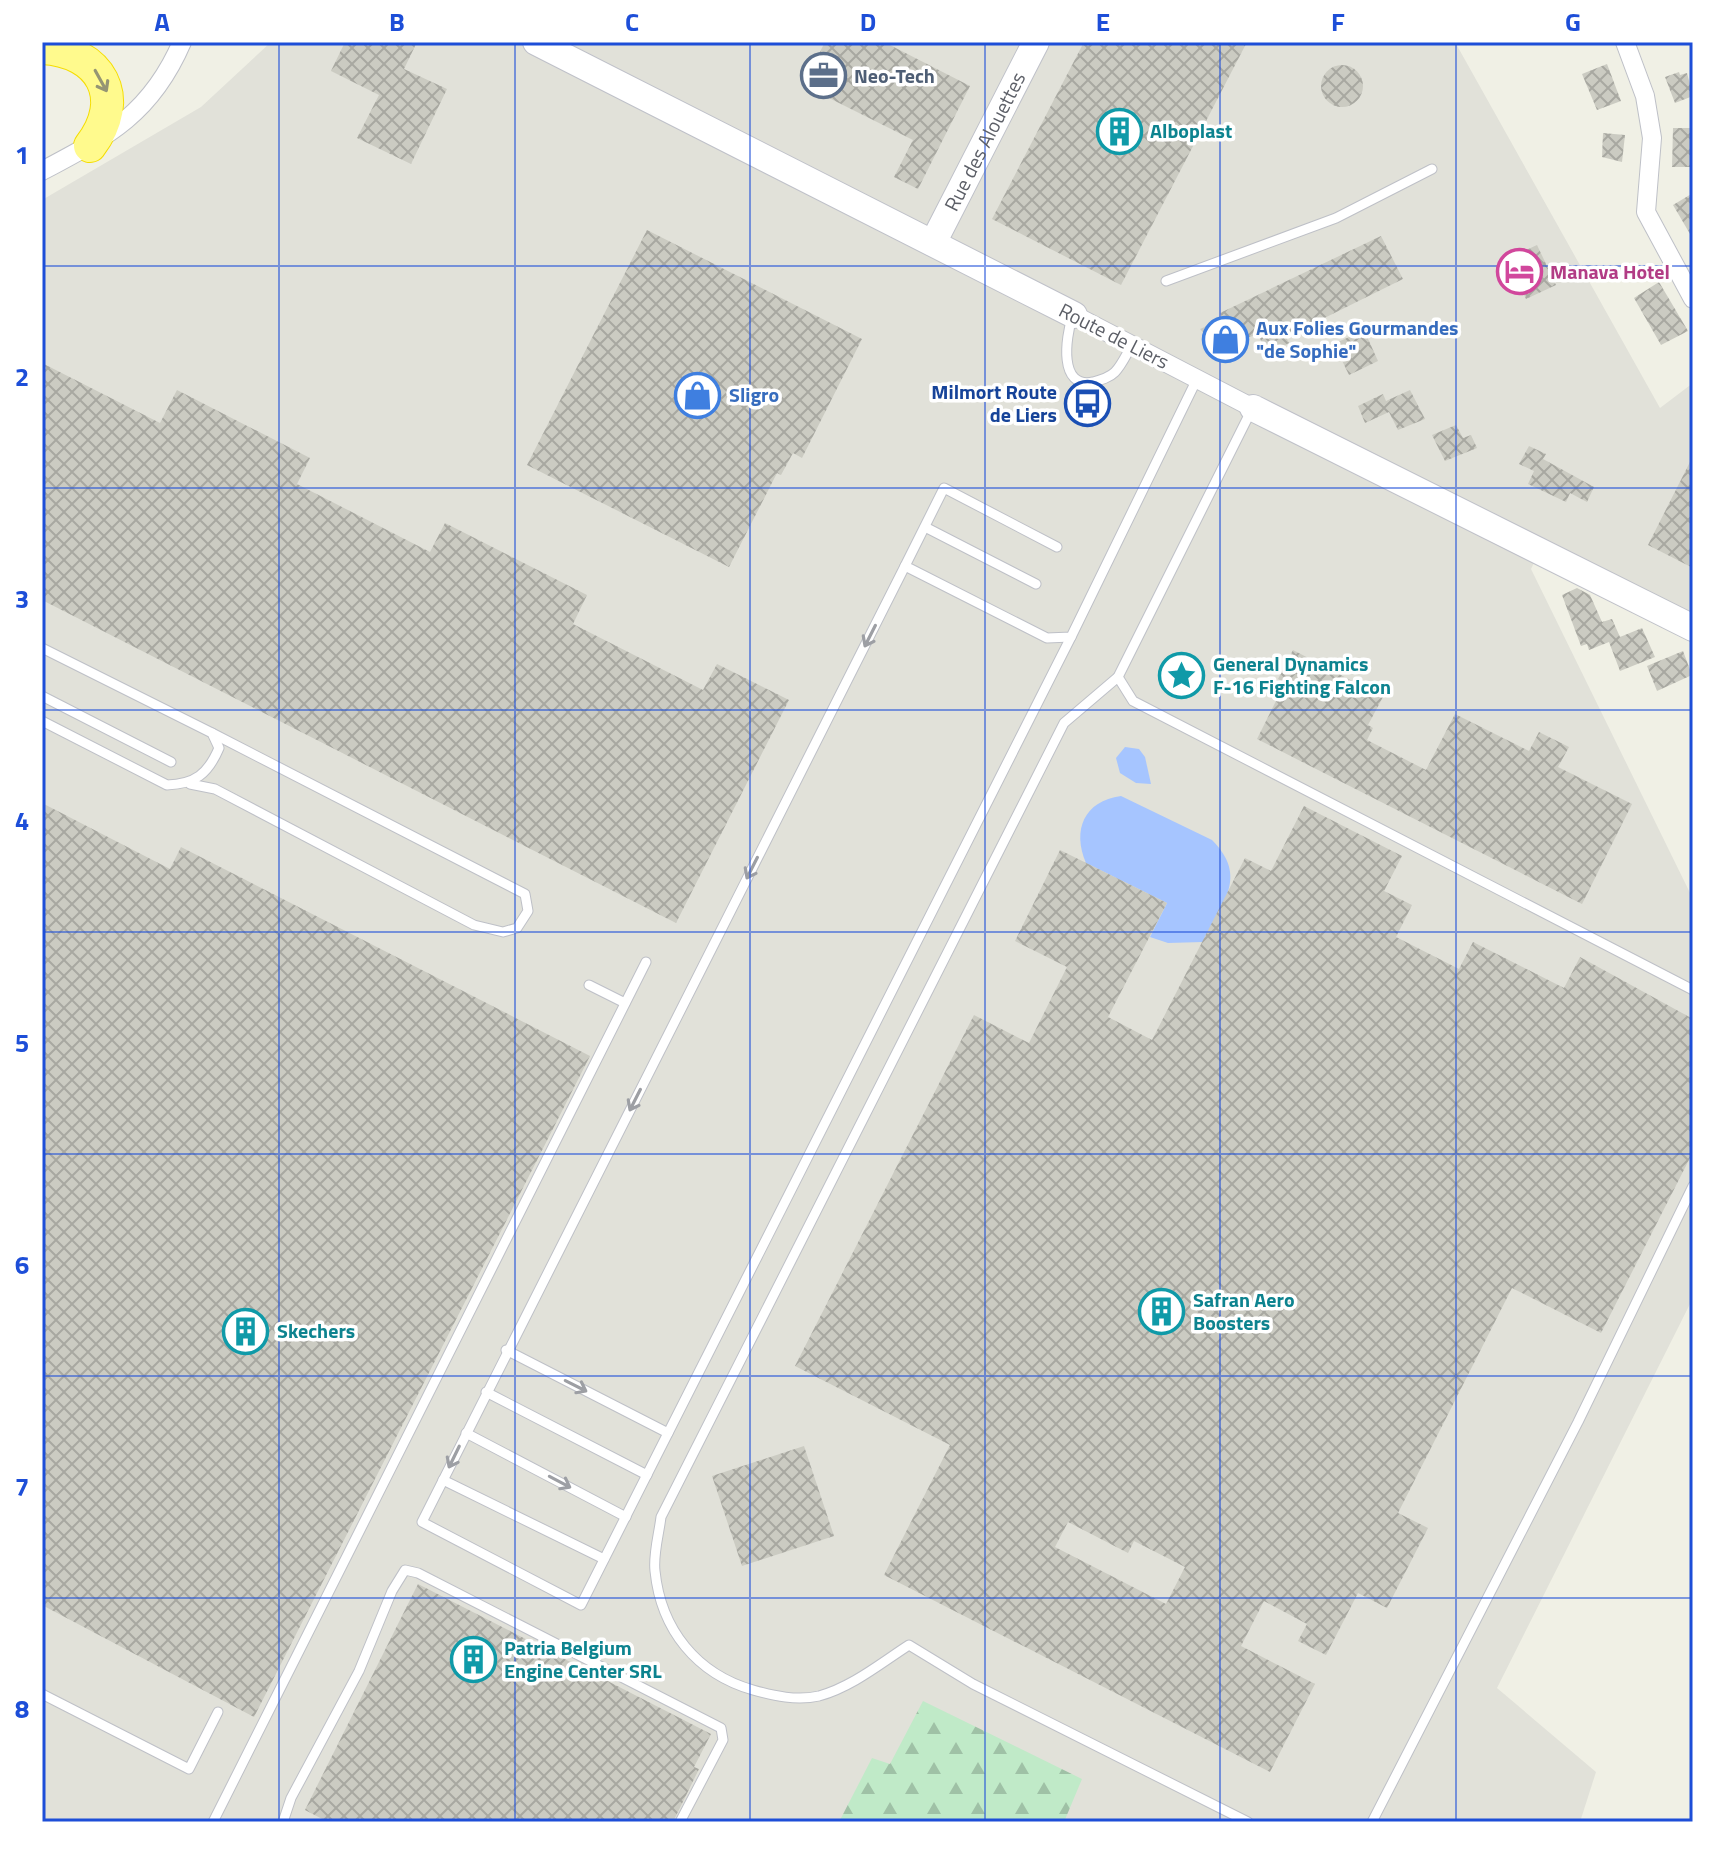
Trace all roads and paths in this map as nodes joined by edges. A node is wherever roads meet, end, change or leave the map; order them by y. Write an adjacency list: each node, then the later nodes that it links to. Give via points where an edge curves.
1 (182, 42): 6 (street, via 142,108)
2 (536, 42): 9 (street, Route de Liers)
3 (1036, 42): 9 (street, Rue des Alouettes)
4 (1625, 42): 11 (street, via 1645,96 1652,138 1646,212)
5 (42, 48): 6 (highway, one-way to 6, via 83,59 102,80 107,116)
6 (90, 146): 8 (street)
7 (1432, 169): 10 (lane, via 1336,218)
8 (42, 171)
9 (933, 243): 12 (street, Route de Liers)
10 (1166, 281)
11 (1693, 299)
12 (1074, 315): 13 (street, Route de Liers); 13 (lane, via 1066,335 1066,362 1073,376 1086,383 1116,372)
13 (1132, 345): 14 (street, Route de Liers)
14 (1197, 379): 15 (street, Route de Liers); 21 (lane)
15 (1253, 408): 20 (street, Route de Liers); 23 (lane)
16 (925, 527): 17 (lane, via 944,488); 18 (lane); 19 (lane)
17 (1057, 547)
18 (905, 566): 21 (lane, via 1047,638); 34 (lane, one-way to 34)
19 (1036, 584)
20 (1693, 628)
21 (1071, 637): 37 (lane)
22 (42, 648): 26 (lane)
23 (1118, 677): 31 (lane, via 1133,701); 47 (lane, via 1064,723 661,1517 654,1569 664,1615 689,1655 730,1684 779,1698 818,1696 861,1677 909,1645 973,1684)
24 (42, 696): 27 (lane)
25 (42, 721): 28 (lane, via 167,785)
26 (212, 733): 28 (lane, via 219,748 212,766); 28 (lane, via 525,894 528,911 517,928 503,932 474,925 215,789)
27 (171, 762)
28 (190, 784)
29 (646, 962): 32 (lane)
30 (589, 985): 32 (lane)
31 (1693, 990)
32 (625, 1003): 44 (lane)
33 (1693, 1186): 48 (lane)
34 (506, 1350): 35 (lane); 37 (lane, one-way to 37)
35 (486, 1392): 36 (lane); 38 (lane)
36 (466, 1433): 39 (lane, one-way to 39); 40 (lane, one-way to 40)
37 (668, 1433): 38 (lane)
38 (647, 1475): 40 (lane)
39 (443, 1480): 41 (lane); 41 (lane, via 422,1522 581,1605)
40 (626, 1517): 41 (lane)
41 (604, 1559)
42 (42, 1694): 43 (lane, via 189,1769)
43 (218, 1712)
44 (213, 1822)
45 (283, 1822): 46 (lane, via 405,1570 721,1728 723,1740)
46 (680, 1822)
47 (1248, 1822)
48 (1372, 1822)

